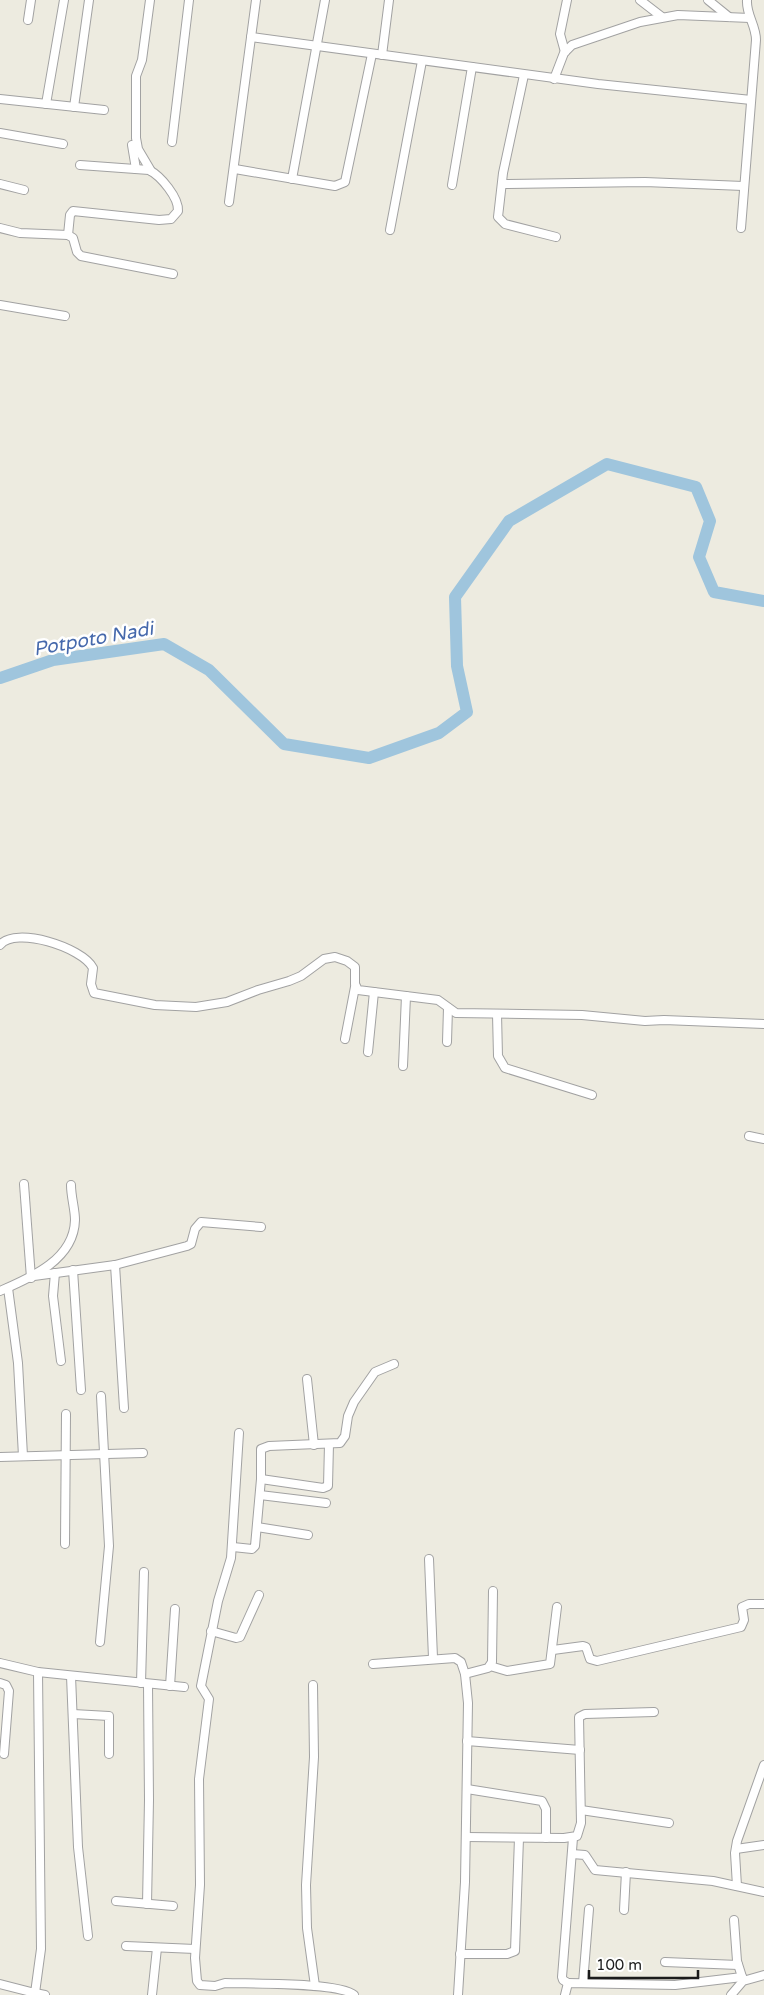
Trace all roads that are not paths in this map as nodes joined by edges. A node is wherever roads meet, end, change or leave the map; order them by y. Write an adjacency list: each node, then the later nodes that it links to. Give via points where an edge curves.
1 (31, 0): 16 (street)
2 (64, 0): 28 (street)
3 (89, 0): 29 (street)
4 (150, 0): 38 (street, via 142,60 136,76 136,138 138,149)
5 (189, 0): 32 (street)
6 (256, 0): 17 (street)
7 (325, 0): 18 (street)
8 (389, 0): 21 (street)
9 (566, 0): 19 (street, via 560,34)
10 (640, 0): 13 (street)
11 (708, 0): 14 (street)
12 (747, 0): 15 (street)
13 (662, 17): 14 (street); 19 (street, via 580,42)
14 (729, 17): 15 (street)
15 (750, 18): 27 (street, via 756,34)
16 (28, 20)
17 (251, 37): 18 (street); 37 (street)
18 (316, 46): 20 (street); 39 (street)
19 (565, 52): 25 (street)
20 (372, 54): 21 (street); 39 (street, via 345,182 335,186)
21 (382, 55): 22 (street)
22 (422, 60): 23 (street); 48 (street)
23 (472, 68): 24 (street); 41 (street)
24 (524, 75): 25 (street); 42 (street)
25 (554, 78): 27 (street)
26 (0, 99): 28 (street)
27 (751, 100): 43 (street)
28 (46, 104): 29 (street)
29 (74, 107): 30 (street)
30 (104, 110)
31 (0, 133): 33 (street)
32 (172, 142)
33 (63, 144)
34 (132, 145): 36 (street)
35 (80, 165): 36 (street)
36 (136, 169): 38 (street)
37 (235, 170): 39 (street); 45 (street)
38 (151, 171): 49 (street, via 177,201 176,216 159,220 73,210)
39 (292, 179)
40 (0, 184): 44 (street)
41 (452, 184)
42 (502, 184): 43 (street, via 645,182); 50 (street, via 497,211 500,222)
43 (743, 186): 47 (street)
44 (24, 190)
45 (229, 202)
46 (0, 228): 49 (street, via 20,233)
47 (741, 228)
48 (390, 230)
49 (68, 235): 51 (street, via 73,238 81,256)
50 (556, 236)
51 (173, 274)
52 (0, 305): 53 (street)
53 (65, 316)
54 (0, 945): 55 (street, via 10,940 46,939 87,959 93,968 91,984 94,993 176,1008 227,1002 294,979 319,960 330,957 353,964)
55 (356, 988): 56 (street); 61 (street)
56 (374, 992): 57 (street); 63 (street)
57 (406, 996): 58 (street, via 438,1000); 64 (street)
58 (448, 1008): 59 (street, via 456,1013); 62 (street)
59 (497, 1014): 60 (street); 65 (street, via 498,1056 505,1068)
60 (764, 1024)
61 (345, 1039)
62 (447, 1042)
63 (368, 1052)
64 (403, 1066)
65 (592, 1095)
66 (749, 1136): 67 (street)
67 (764, 1139)
68 (24, 1184): 74 (street)
69 (71, 1185): 74 (street, via 75,1219 69,1241 60,1255)
70 (261, 1227): 71 (street, via 201,1222 188,1246)
71 (115, 1264): 72 (street); 81 (street)
72 (74, 1270): 73 (street); 79 (street)
73 (55, 1273): 74 (street); 76 (street, via 52,1296)
74 (33, 1277): 75 (street)
75 (4, 1289): 89 (street, via 18,1363)
76 (61, 1361)
77 (394, 1364): 84 (street, via 375,1372 350,1408 344,1441)
78 (307, 1379): 85 (street)
79 (81, 1390)
80 (101, 1396): 88 (street)
81 (124, 1408)
82 (66, 1414): 87 (street)
83 (239, 1433): 97 (street)
84 (329, 1444): 85 (street); 91 (street, via 328,1486 323,1488)
85 (314, 1445): 91 (street, via 263,1447 260,1452)
86 (143, 1453): 88 (street)
87 (66, 1454): 88 (street); 89 (street); 96 (street)
88 (104, 1454): 106 (street, via 109,1546)
89 (23, 1456): 90 (street)
90 (0, 1457)
91 (261, 1479): 92 (street)
92 (260, 1495): 93 (street); 94 (street)
93 (326, 1503)
94 (257, 1527): 95 (street); 97 (street, via 254,1548)
95 (308, 1535)
96 (66, 1544)
97 (233, 1547): 105 (street)
98 (429, 1559): 108 (street)
99 (144, 1572): 116 (street)
100 (493, 1591): 111 (street, via 493,1658)
101 (259, 1595): 105 (street, via 240,1637)
102 (764, 1604): 107 (street, via 742,1607 744,1620 741,1627 597,1661 590,1659 583,1646)
103 (557, 1607): 107 (street)
104 (175, 1610): 118 (street)
105 (211, 1631): 150 (street, via 201,1686 209,1698 198,1779 200,1885)
106 (100, 1642)
107 (553, 1650): 111 (street, via 552,1660 546,1666 507,1671)
108 (433, 1658): 110 (street); 113 (street, via 458,1659)
109 (0, 1663): 112 (street)
110 (373, 1664)
111 (490, 1666): 113 (street)
112 (38, 1672): 114 (street); 160 (street, via 41,1949)
113 (465, 1674): 122 (street)
114 (71, 1676): 116 (street); 121 (street)
115 (0, 1683): 124 (street, via 9,1692)
116 (145, 1683): 118 (street); 142 (street, via 150,1800)
117 (313, 1685): 159 (street, via 314,1757 306,1885 307,1928)
118 (170, 1686): 119 (street)
119 (184, 1687)
120 (654, 1712): 123 (street, via 581,1715 578,1720)
121 (73, 1714): 125 (street, via 109,1716); 147 (street, via 78,1847)
122 (467, 1741): 123 (street); 128 (street)
123 (580, 1750): 129 (street)
124 (4, 1754)
125 (109, 1754)
126 (764, 1764): 127 (street)
127 (762, 1775): 136 (street)
128 (467, 1789): 131 (street); 133 (street, via 542,1802 546,1809)
129 (581, 1810): 130 (street); 134 (street, via 580,1830)
130 (669, 1823)
131 (466, 1836): 132 (street); 151 (street)
132 (520, 1838): 133 (street); 151 (street, via 515,1951 507,1954)
133 (546, 1838): 134 (street)
134 (573, 1838): 137 (street)
135 (764, 1845): 136 (street)
136 (736, 1849): 139 (street)
137 (572, 1854): 138 (street, via 586,1855 595,1870); 156 (street, via 562,1977)
138 (626, 1872): 139 (street); 145 (street)
139 (737, 1886): 140 (street)
140 (764, 1892)
141 (116, 1901): 142 (street)
142 (147, 1904): 143 (street)
143 (173, 1906)
144 (589, 1909): 157 (street)
145 (624, 1910)
146 (734, 1920): 153 (street)
147 (88, 1936)
148 (126, 1946): 149 (street)
149 (157, 1948): 150 (street); 162 (street)
150 (195, 1949): 159 (street, via 200,1985)
151 (460, 1954): 164 (street)
152 (666, 1962): 153 (street)
153 (738, 1965): 155 (street)
154 (764, 1975): 155 (street)
155 (743, 1979): 157 (street, via 675,1985); 166 (street)
156 (568, 1983): 157 (street); 165 (street)
157 (583, 1983)
158 (0, 1984): 160 (street)
159 (315, 1986): 163 (street, via 342,1989)
160 (35, 1993): 161 (street)
161 (45, 1995)
162 (152, 1995)
163 (354, 1995)
164 (458, 1995)
165 (565, 1995)
166 (731, 1995)

